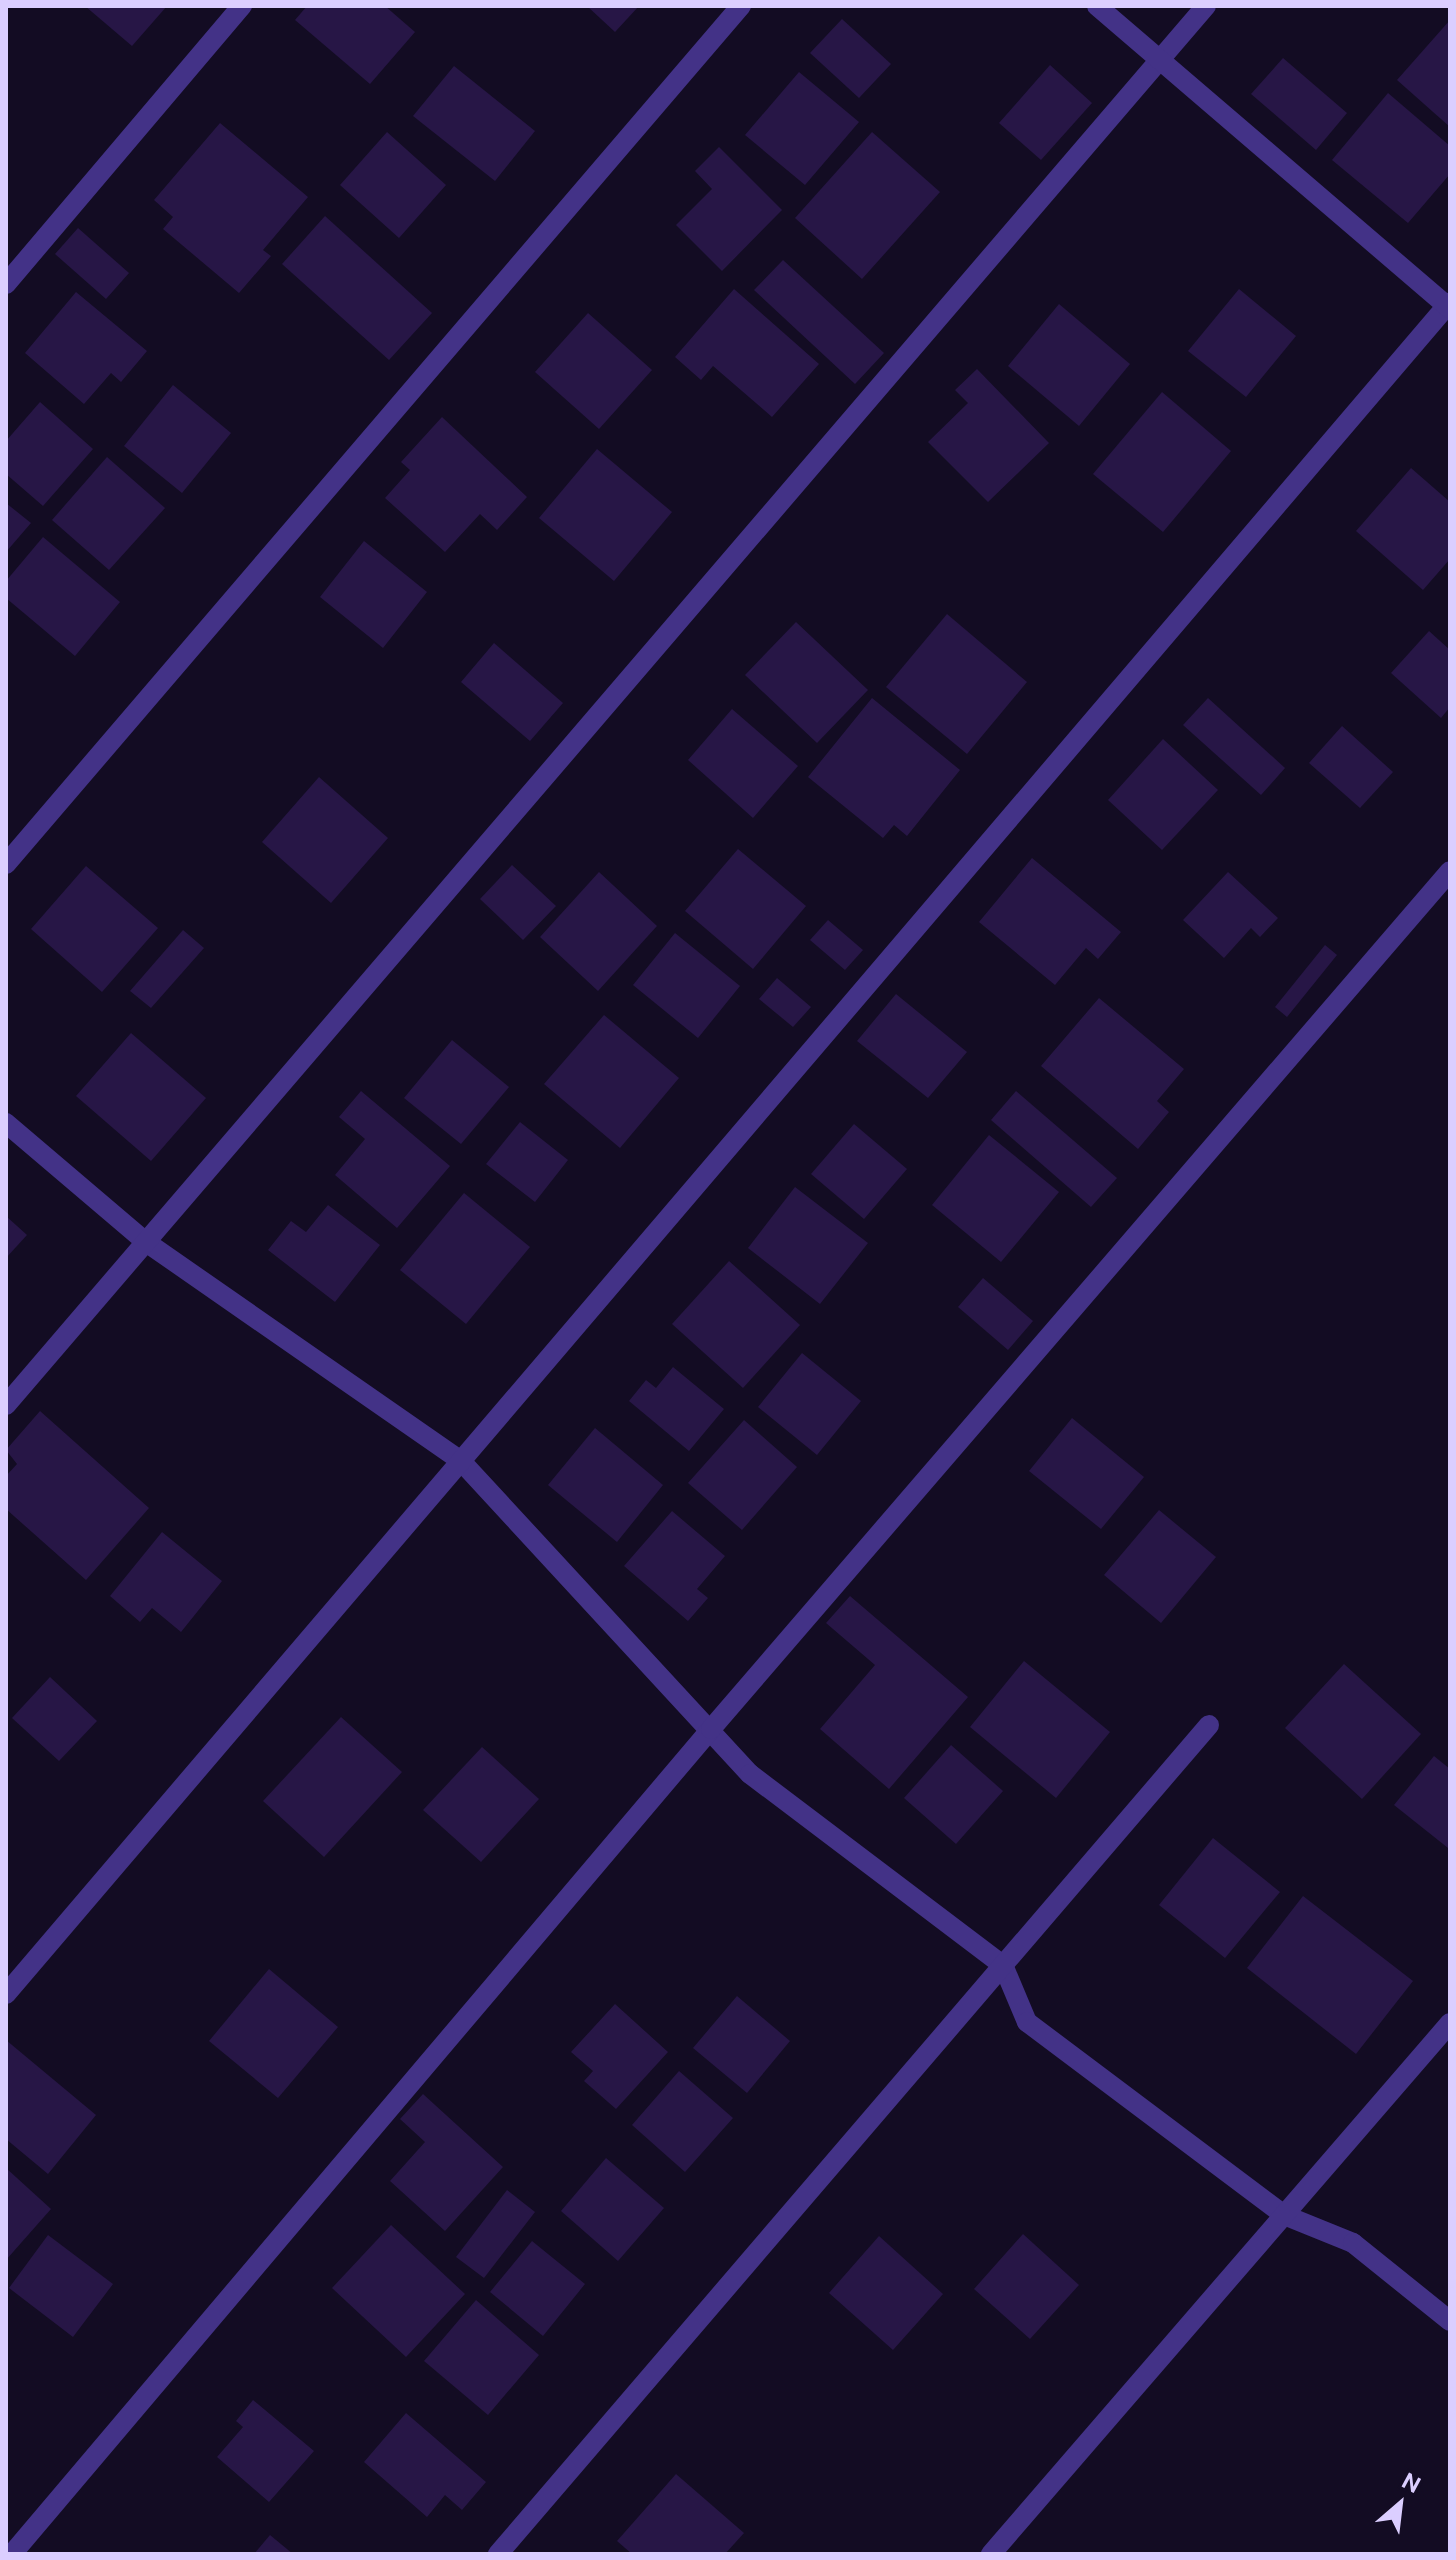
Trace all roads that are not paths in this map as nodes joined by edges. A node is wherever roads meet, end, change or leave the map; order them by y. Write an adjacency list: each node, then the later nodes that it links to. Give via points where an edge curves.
1 (242, 6): 6 (street)
2 (741, 6): 8 (street)
3 (1097, 6): 5 (street)
4 (1206, 6): 5 (street)
5 (1160, 60): 7 (street); 11 (street)
6 (6, 284)
7 (1449, 306): 13 (street)
8 (6, 864)
9 (1450, 871): 15 (street)
10 (6, 1123): 11 (street)
11 (146, 1242): 12 (street); 13 (street)
12 (6, 1405)
13 (461, 1461): 15 (street); 17 (street)
14 (1209, 1725): 16 (street)
15 (711, 1729): 16 (street, via 750,1774); 21 (street)
16 (1003, 1965): 19 (street, via 1027,2022); 22 (street)
17 (6, 1994)
18 (1450, 2023): 19 (street)
19 (1284, 2215): 20 (street, via 1353,2243); 23 (street)
20 (1450, 2321)
21 (12, 2554)
22 (498, 2554)
23 (991, 2554)

